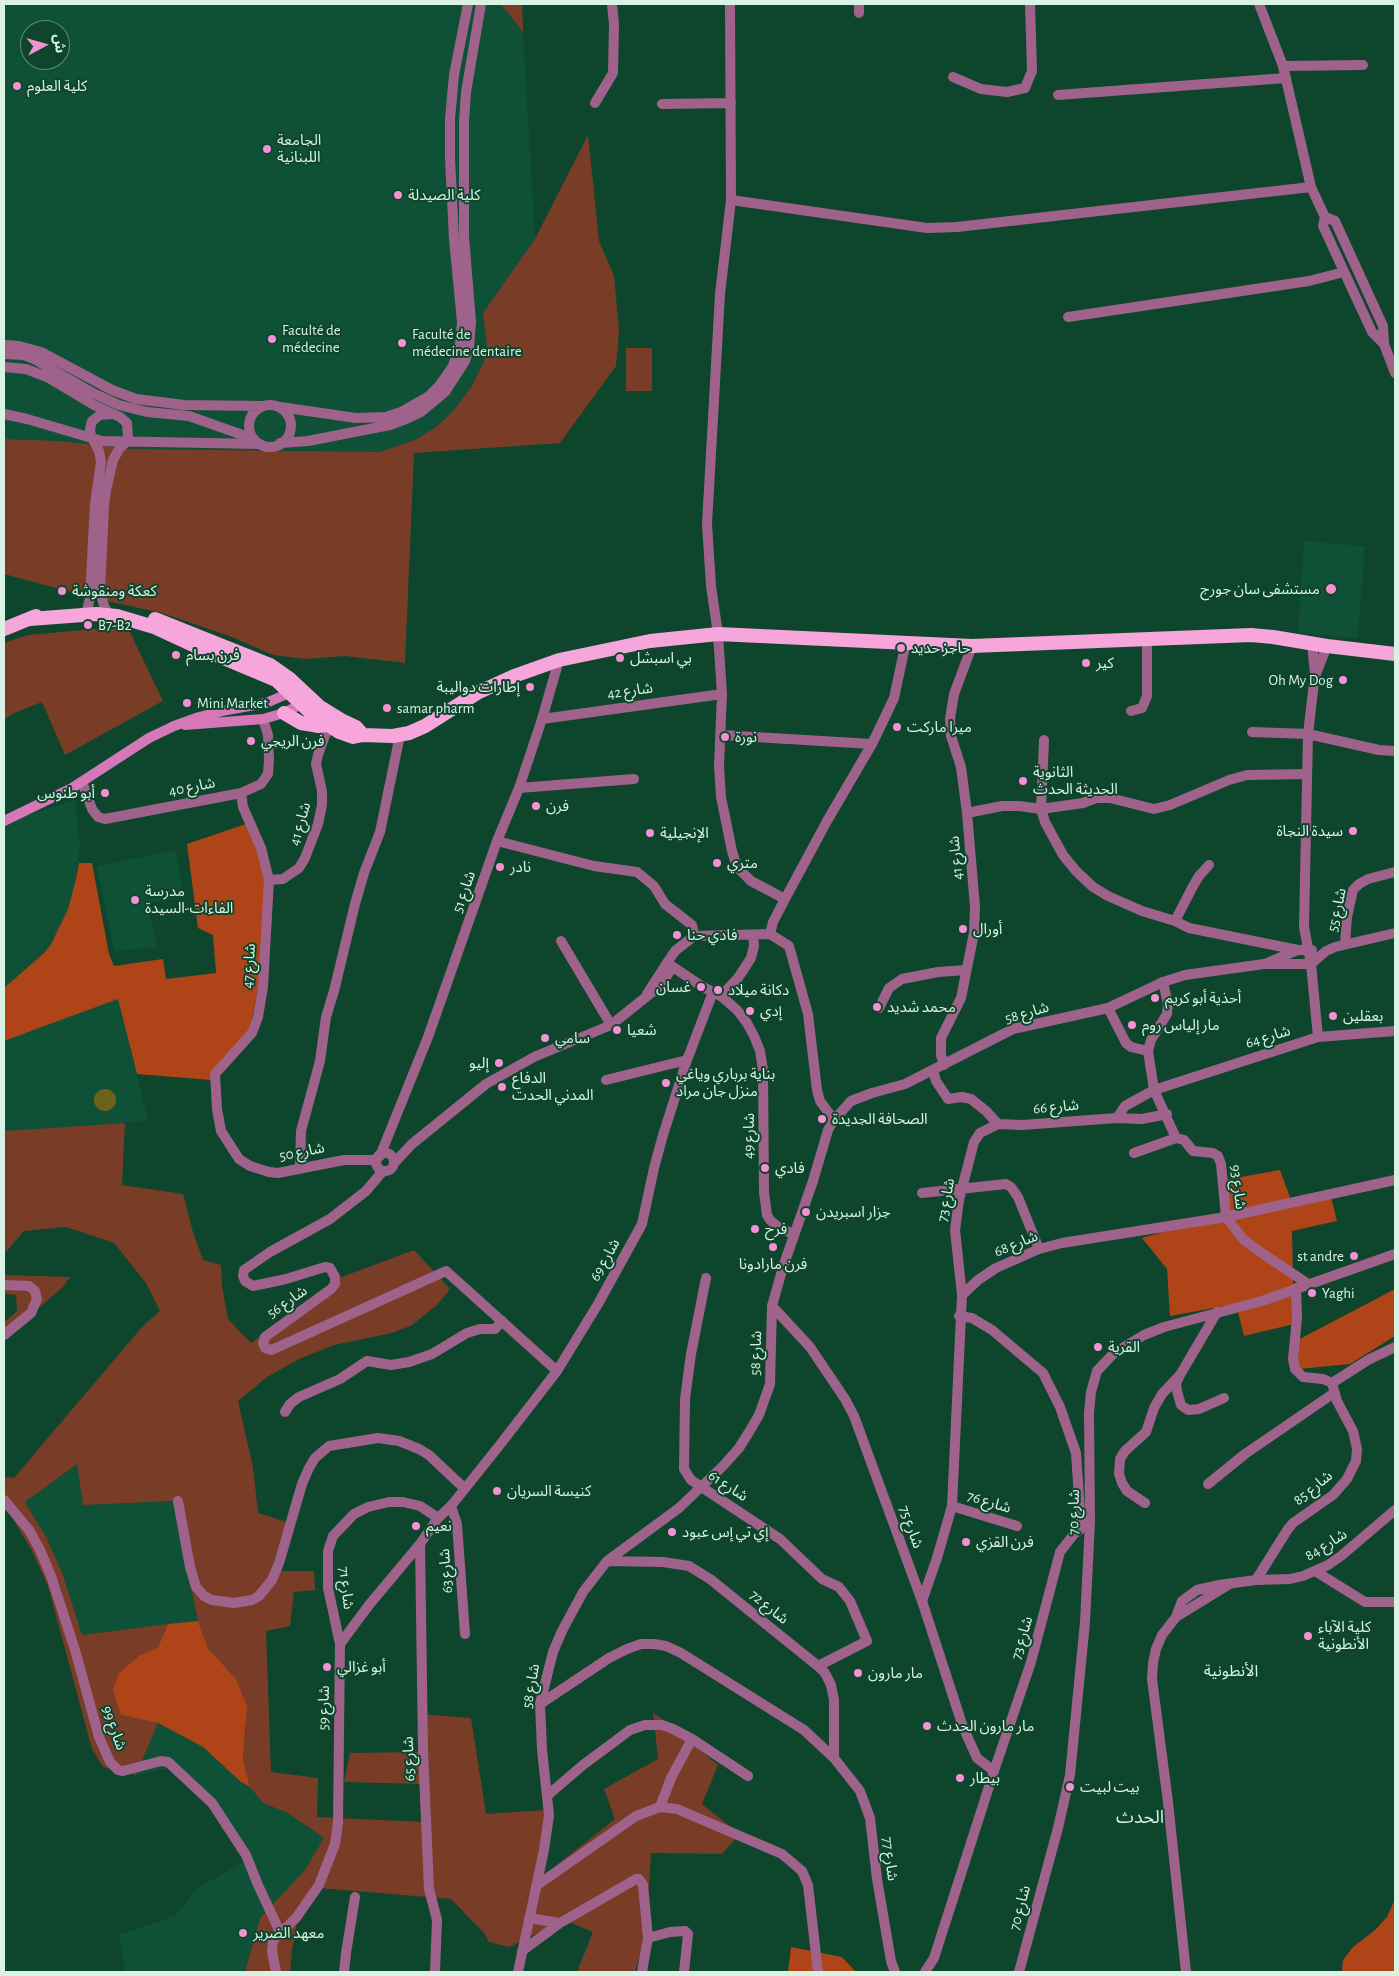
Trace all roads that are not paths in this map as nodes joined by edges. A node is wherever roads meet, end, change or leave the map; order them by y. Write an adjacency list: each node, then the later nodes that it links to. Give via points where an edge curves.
1 (468, 4): 15 (street, via 454,75)
2 (481, 4): 16 (street, via 466,92)
3 (612, 4): 12 (street, via 613,73)
4 (730, 4): 13 (street)
5 (1030, 4): 9 (street, via 1032,71 1025,88 1007,92 981,89)
6 (1259, 4): 8 (street)
7 (1363, 65): 8 (street)
8 (1283, 66): 10 (street)
9 (953, 77)
10 (1286, 78): 11 (street); 17 (street)
11 (1058, 95)
12 (595, 103)
13 (731, 103): 14 (street); 18 (street)
14 (662, 104)
15 (450, 138): 16 (street); 28 (street, via 454,239 462,322 458,355 449,374 417,404 386,416 356,418)
16 (463, 138): 34 (street, via 464,237 472,322 469,348 459,372 433,403 406,419 390,425)
17 (1311, 187): 18 (street, via 927,228); 19 (street)
18 (731, 200): 38 (street, via 720,294 707,524)
19 (1326, 217): 20 (street, via 1322,226); 22 (street, via 1335,221 1383,326)
20 (1344, 272): 21 (street, via 1309,281); 22 (street, via 1372,332)
21 (1068, 318)
22 (1384, 344): 26 (street)
23 (4, 345): 27 (street, via 41,352 112,390 136,399 184,405)
24 (4, 354): 33 (street, via 34,359 119,405 147,412 189,416)
25 (4, 367): 30 (street, via 26,369 46,377)
26 (1395, 373)
27 (263, 406): 28 (street); 33 (street, via 252,414 250,420 251,434)
28 (280, 407): 34 (street, via 286,412 290,425 286,439)
29 (4, 414): 31 (street)
30 (113, 414): 31 (street, via 100,416 92,422); 32 (street, via 127,423)
31 (93, 439): 32 (street); 35 (street, via 101,462 94,504)
32 (126, 442): 33 (street); 36 (street, via 116,454 106,490 100,590)
33 (257, 442): 34 (street, via 274,446)
34 (280, 444)
35 (88, 610): 36 (highway); 37 (highway, via 30,619)
36 (107, 611): 47 (highway, via 154,627 261,672)
37 (4, 629)
38 (718, 634): 40 (highway); 45 (highway, via 650,641); 48 (street)
39 (1147, 638): 41 (highway, via 1251,635); 42 (highway); 50 (street, via 1147,696 1142,708)
40 (906, 642): 42 (highway); 62 (street, via 894,698)
41 (1312, 643): 43 (highway); 46 (street)
42 (972, 646): 70 (street, شارع 41, via 954,694 950,719)
43 (1327, 646): 44 (highway); 46 (street)
44 (1395, 654)
45 (559, 660): 53 (street, شارع 51); 59 (highway, via 476,693 425,726)
46 (1315, 674): 57 (street)
47 (295, 690): 49 (highway); 54 (main road, via 266,704 227,710)
48 (722, 694): 53 (street, شارع 42); 60 (street)
49 (306, 702): 51 (main road); 55 (highway); 58 (highway, via 356,727)
50 (1131, 711)
51 (284, 713): 52 (main road); 55 (highway, via 301,723)
52 (263, 719): 54 (main road); 68 (street, شارع 40, via 268,735 268,774 261,784)
53 (542, 719): 67 (street, شارع 51)
54 (174, 726): 66 (main road, via 149,738)
55 (330, 726): 58 (highway, via 353,737); 75 (street, شارع 41, via 316,764 322,805 306,858 283,880)
56 (1252, 732): 57 (street)
57 (1308, 734): 63 (street); 64 (street)
58 (363, 735): 59 (highway)
59 (400, 735): 111 (street, via 380,832 364,873 326,1017 320,1061 301,1131)
60 (721, 735): 62 (street); 76 (street, via 721,797 737,867 751,881)
61 (1044, 740): 69 (street)
62 (872, 744): 76 (street)
63 (1395, 751)
64 (1307, 774): 69 (street, via 1247,775 1154,809 1110,798); 84 (street)
65 (634, 779): 67 (street)
66 (82, 782): 68 (street, شارع 40, via 92,809 98,817 105,818); 71 (main road)
67 (518, 788): 72 (street, شارع 51)
68 (241, 793): 75 (street, شارع 47, via 243,807 261,848)
69 (1041, 809): 70 (street, via 1002,806); 77 (street, via 1063,855 1093,887 1142,911)
70 (967, 814): 89 (street, شارع 41, via 975,907 974,933)
71 (4, 821)
72 (498, 841): 81 (street, via 594,866 637,872 654,886 670,908 692,925); 110 (street, شارع 51, via 428,1037 383,1144)
73 (1209, 865): 77 (street, via 1195,882)
74 (1395, 872): 83 (street, شارع 55, via 1368,879 1353,890)
75 (270, 880): 107 (street, شارع 47, via 258,1017 252,1033 215,1074)
76 (785, 899): 79 (street)
77 (1175, 922): 84 (street, via 1189,928)
78 (1395, 933): 83 (street, شارع 58)
79 (770, 934): 80 (street); 105 (street, via 789,946 808,1014 817,1090 820,1101)
80 (753, 935): 81 (street); 91 (street, شارع 69, via 751,958 738,978)
81 (694, 936): 88 (street, via 675,950)
82 (561, 941): 94 (street)
83 (1345, 944): 85 (street, شارع 58)
84 (1302, 950): 85 (street, شارع 58); 86 (street, شارع 58); 87 (street)
85 (1326, 951): 87 (street, شارع 58)
86 (1264, 964): 87 (street, شارع 58); 90 (street, شارع 58, via 1185,975)
87 (1311, 964): 96 (street)
88 (668, 968): 91 (street, شارع 49); 94 (street, via 631,1011)
89 (966, 970): 92 (street, via 902,979 889,988); 99 (street, شارع 41, via 961,998 941,1038)
90 (1163, 982): 93 (street, شارع 58); 97 (street, via 1167,1014)
91 (718, 994): 98 (street, شارع 69); 116 (street, شارع 49, via 747,1023 760,1051 767,1214 781,1229)
92 (878, 1008)
93 (1108, 1008): 97 (street, via 1126,1043); 99 (street, شارع 58, via 1013,1029)
94 (611, 1026): 110 (street, via 501,1074 412,1144)
95 (1395, 1031): 96 (street, شارع 64)
96 (1318, 1037): 102 (street, شارع 64)
97 (1148, 1051): 102 (street)
98 (687, 1060): 101 (street); 130 (street, شارع 69, via 654,1168 642,1224)
99 (944, 1065): 100 (street, شارع 58)
100 (934, 1070): 105 (street, شارع 58, via 905,1084 851,1101); 106 (street, via 936,1081 948,1099 971,1099)
101 (606, 1080)
102 (1154, 1090): 103 (street); 104 (street, via 1126,1106)
103 (1167, 1114): 104 (street, شارع 66, via 1142,1119); 108 (street)
104 (1117, 1118): 106 (street, شارع 66, via 1022,1126)
105 (834, 1120): 116 (street, شارع 58)
106 (998, 1124): 113 (street, شارع 73, via 977,1137)
107 (221, 1131): 111 (street, شارع 50, via 234,1153 250,1166 278,1173)
108 (1176, 1138): 109 (street); 115 (street, شارع 93, via 1184,1140 1193,1151 1218,1156)
109 (1134, 1153)
110 (384, 1160): 111 (street, شارع 50, via 344,1160); 127 (street, شارع 56, via 361,1194 330,1219 244,1270 245,1281 254,1286 325,1267 330,1268 335,1277 331,1289 265,1337 265,1348 276,1348 446,1271)
111 (300, 1168)
112 (1395, 1180): 115 (street, شارع 68)
113 (962, 1188): 114 (street); 117 (street, via 1001,1183 1011,1187); 123 (street, شارع 73, via 955,1230)
114 (922, 1193)
115 (1226, 1217): 117 (street, شارع 68); 120 (street, شارع 93, via 1243,1239)
116 (794, 1234): 124 (street, شارع 58)
117 (1039, 1249): 123 (street, شارع 68, via 996,1268)
118 (1395, 1254): 120 (street, شارع 70)
119 (706, 1278): 136 (street, شارع 61, via 691,1354 684,1418 684,1469)
120 (1308, 1284): 122 (street, شارع 70)
121 (4, 1285): 128 (street, via 30,1286 37,1299 31,1313)
122 (1296, 1288): 125 (street, شارع 70); 132 (street, via 1295,1369 1303,1377 1323,1379)
123 (962, 1295): 126 (street)
124 (772, 1306): 136 (street, شارع 58, via 770,1384 765,1401 739,1448); 151 (street, شارع 75, via 810,1347 854,1416)
125 (1218, 1312): 131 (street); 145 (street, شارع 70, via 1144,1335 1114,1353 1097,1371 1089,1413)
126 (960, 1316): 142 (street); 145 (street, via 972,1318 992,1330 1043,1373 1060,1407 1076,1453)
127 (502, 1322): 130 (street, شارع 56); 134 (street, via 495,1329 467,1333 432,1354 409,1362 391,1365 367,1361 340,1379 298,1397)
128 (4, 1335)
129 (1395, 1347): 132 (street, via 1368,1360)
130 (558, 1370): 137 (street, شارع 69)
131 (1180, 1375): 133 (street, via 1176,1391 1184,1408 1199,1409); 140 (street, via 1162,1394 1146,1432 1120,1459 1122,1483 1127,1491)
132 (1333, 1388): 135 (street); 150 (street, شارع 85, via 1355,1439 1356,1461 1352,1471 1333,1495 1294,1523)
133 (1224, 1398)
134 (285, 1412)
135 (1208, 1484)
136 (701, 1487): 148 (street, شارع 58, via 679,1508); 155 (street, شارع 61, via 780,1539 822,1579 839,1587 850,1601 867,1641)
137 (464, 1488): 139 (street, via 429,1456 399,1441 378,1438 329,1446 315,1458 302,1484 272,1580 259,1596 234,1604 212,1600 196,1588); 141 (street, شارع 69)
138 (4, 1500): 167 (street, شارع 99, via 29,1530 51,1576 99,1737 110,1762 123,1771 160,1761 168,1762 212,1803 246,1855)
139 (178, 1501)
140 (1145, 1503)
141 (451, 1506): 144 (street); 153 (street, شارع 63, via 458,1533)
142 (952, 1506): 146 (street, شارع 76); 151 (street)
143 (1395, 1510): 149 (street, شارع 84, via 1358,1543)
144 (438, 1518): 147 (street); 154 (street, شارع 71, via 420,1506 403,1502 384,1503 354,1514 334,1536 328,1551 328,1588)
145 (1085, 1525): 159 (street, شارع 73, via 1060,1552 1040,1633); 179 (street, شارع 70, via 1085,1622 1070,1775)
146 (1017, 1526)
147 (420, 1544): 154 (street); 172 (street, شارع 65, via 423,1751 429,1889 437,1920)
148 (607, 1561): 155 (street, شارع 72, via 689,1566 710,1579); 156 (street, شارع 58, via 583,1592 562,1631)
149 (1315, 1571): 150 (street, شارع 84, via 1290,1579); 152 (street, via 1365,1602)
150 (1256, 1580): 180 (street, شارع 84, via 1231,1583 1176,1617 1162,1634 1152,1663)
151 (922, 1601): 159 (street, شارع 75, via 963,1727 977,1758)
152 (1395, 1602)
153 (465, 1634)
154 (340, 1644): 167 (street, شارع 59, via 335,1844 319,1885 296,1918)
155 (818, 1666): 158 (street, شارع 72, via 831,1685 834,1700)
156 (540, 1704): 158 (street, شارع 77, via 621,1652 642,1644 666,1646 804,1730); 161 (street, شارع 58)
157 (692, 1739): 160 (street); 161 (street, via 662,1726 637,1727 583,1765); 162 (street)
158 (834, 1758): 177 (street, شارع 77, via 860,1790 870,1818 890,1961)
159 (994, 1771): 178 (street, via 937,1948)
160 (748, 1776)
161 (548, 1795): 163 (street, شارع 58, via 549,1815)
162 (660, 1807): 163 (street, via 625,1822); 176 (street, via 685,1811 769,1848 802,1870 808,1885)
163 (536, 1886): 165 (street, شارع 58)
164 (355, 1897): 171 (street)
165 (529, 1918): 166 (street); 169 (street, شارع 58)
166 (560, 1923): 168 (street, via 630,1881 639,1879 643,1888); 169 (street)
167 (280, 1932): 170 (street, via 272,1944)
168 (648, 1938): 174 (street); 175 (street, via 670,1932 684,1931 688,1934)
169 (522, 1951): 173 (street, شارع 58)
170 (276, 1972)
171 (344, 1972)
172 (436, 1972)
173 (518, 1972)
174 (642, 1972)
175 (684, 1972)
176 (818, 1972)
177 (895, 1972)
178 (925, 1972)
179 (1020, 1972)
180 (1186, 1972)

